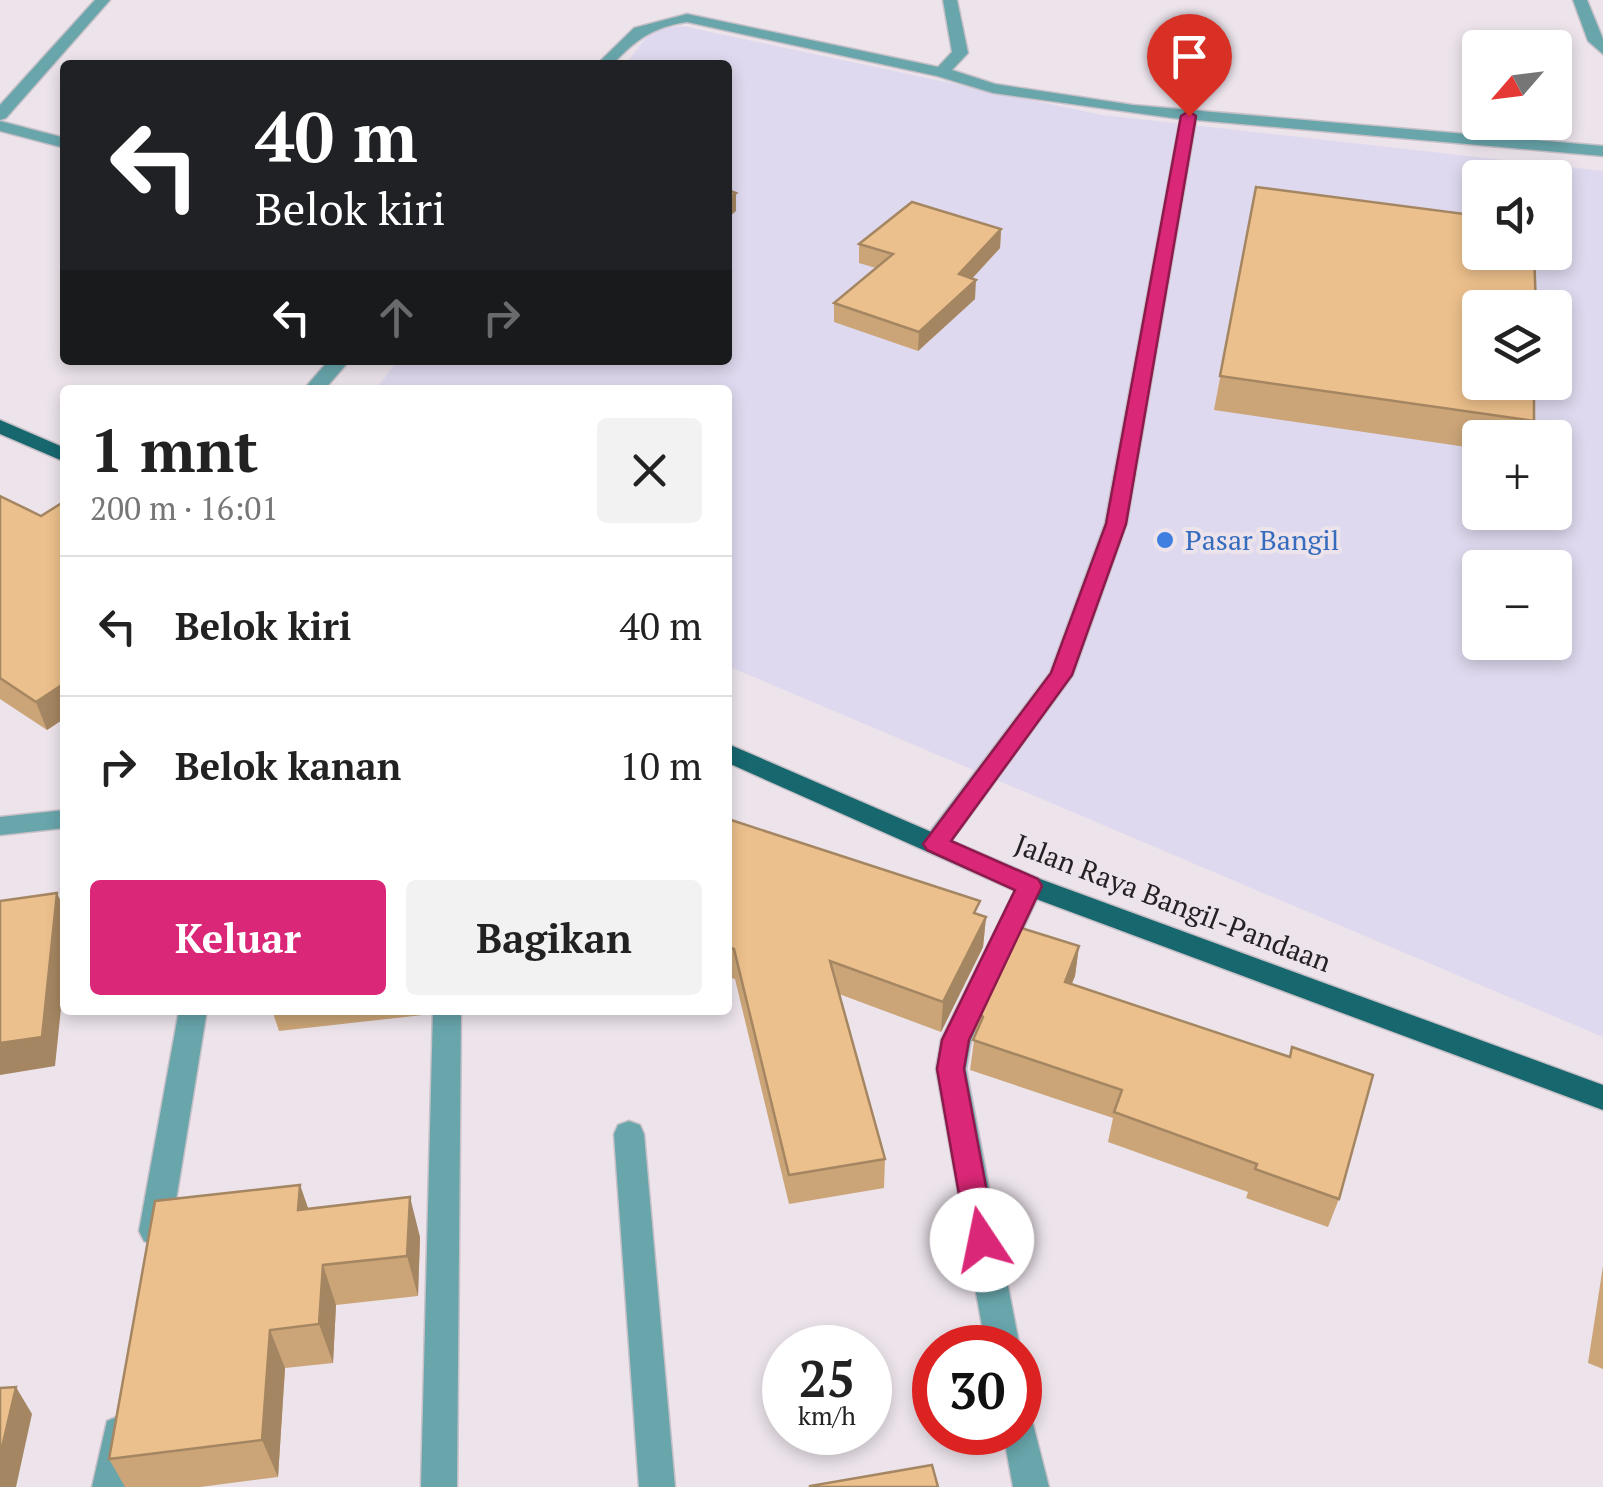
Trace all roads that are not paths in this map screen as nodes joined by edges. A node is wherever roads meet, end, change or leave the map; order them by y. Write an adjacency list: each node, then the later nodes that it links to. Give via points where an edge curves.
1 (103, 0): 7 (street)
2 (950, 0): 6 (street, via 960,53)
3 (1580, 0): 4 (street)
4 (1603, 49)
5 (608, 60): 6 (street, via 634,30 687,18)
6 (942, 72): 8 (street, via 993,88)
7 (0, 115)
8 (1189, 116): 11 (street); 19 (street, via 1116,524 1061,675)
9 (0, 126): 10 (street)
10 (60, 142)
11 (1603, 151)
12 (336, 365): 13 (street)
13 (318, 385)
14 (0, 426): 15 (main road)
15 (60, 454)
16 (732, 755): 19 (main road, Jalan Raya Bangil-Pandaan)
17 (60, 820): 18 (street)
18 (0, 826)
19 (935, 844): 20 (main road, Jalan Raya Bangil-Pandaan)
20 (1030, 886): 23 (main road, Jalan Raya Bangil-Pandaan); 26 (street, via 956,1040 950,1069)
21 (192, 1015): 25 (street)
22 (447, 1015): 30 (street)
23 (1603, 1098)
24 (629, 1134): 31 (street)
25 (150, 1258)
26 (998, 1325)
27 (123, 1411): 29 (street)
28 (1025, 1455): 32 (street)
29 (110, 1487)
30 (439, 1487)
31 (657, 1487)
32 (1031, 1487)

